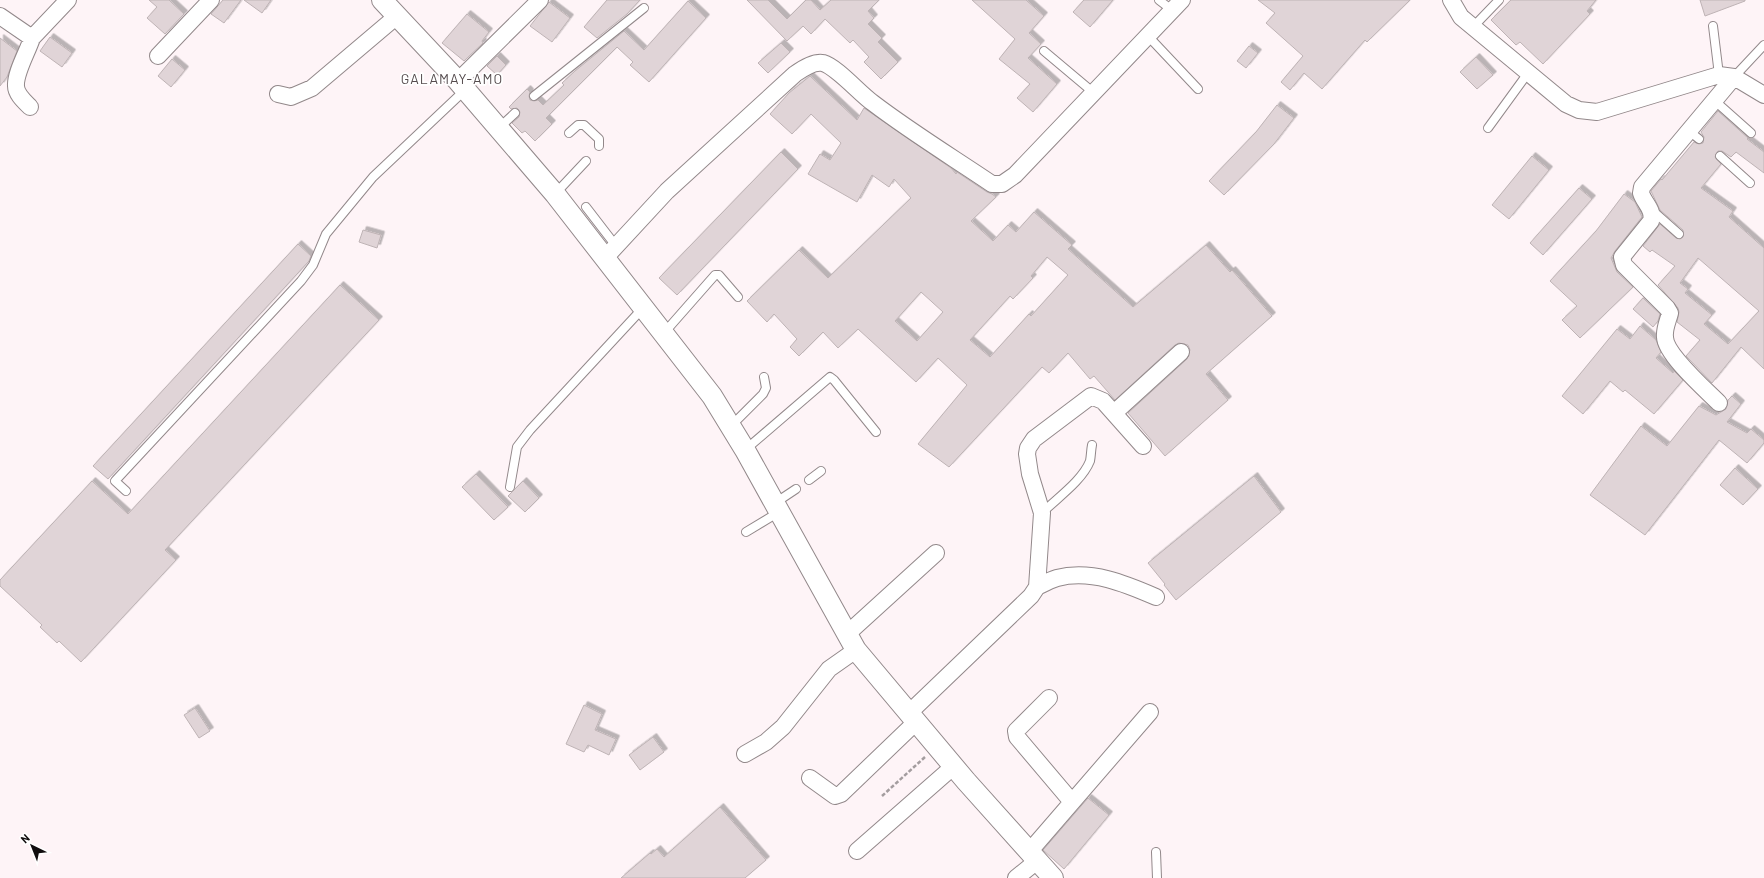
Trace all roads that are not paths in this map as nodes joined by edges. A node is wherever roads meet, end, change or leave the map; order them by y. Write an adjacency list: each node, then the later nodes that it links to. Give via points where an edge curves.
1 (68, 0): 14 (street)
2 (212, 0): 17 (street)
3 (540, 0): 20 (street)
4 (1159, 0): 8 (lane)
5 (1451, 0): 12 (street, via 1461,17)
6 (1499, 0): 12 (lane)
7 (389, 5): 20 (street); 23 (street, via 312,88 291,97)
8 (1177, 5): 13 (street)
9 (644, 8): 25 (lane)
10 (0, 16): 14 (street)
11 (1713, 26): 19 (lane)
12 (1473, 27): 18 (street)
13 (1148, 36): 21 (lane); 22 (street)
14 (32, 38): 27 (street, via 16,86 21,98)
15 (1764, 45): 19 (lane)
16 (1044, 51): 22 (lane)
17 (158, 56)
18 (1528, 73): 19 (street, via 1566,104 1579,110 1597,112); 30 (lane)
19 (1726, 76): 24 (street); 26 (street)
20 (462, 85): 29 (street); 58 (lane, via 373,177 326,234 313,265 301,282 115,481)
21 (1198, 89)
22 (1094, 93): 41 (street, via 1015,175 1002,184 992,184 872,103 834,70 817,63 795,74 667,191)
23 (278, 94)
24 (1764, 95)
25 (534, 96)
26 (1715, 101): 32 (lane); 39 (street, via 1694,135 1642,187 1642,199)
27 (30, 107)
28 (515, 113): 29 (lane)
29 (499, 128): 37 (street)
30 (1488, 128)
31 (569, 133): 33 (lane, via 578,125 584,125 599,139)
32 (1751, 133)
33 (599, 146)
34 (1720, 156): 36 (lane)
35 (586, 161): 37 (lane)
36 (1750, 183)
37 (555, 194): 41 (street)
38 (586, 207): 41 (lane)
39 (1650, 208): 40 (lane); 47 (street, via 1651,221 1622,260 1670,313 1664,339 1668,351)
40 (1679, 234)
41 (610, 252): 43 (street)
42 (738, 296): 44 (lane, via 719,275 715,275)
43 (643, 308): 44 (street); 56 (lane, via 517,447)
44 (664, 334): 49 (street, via 712,396)
45 (1181, 352): 48 (street)
46 (764, 377): 49 (lane, via 766,388 763,394)
47 (1719, 403)
48 (1114, 413): 52 (street); 60 (street, via 1103,401 1091,396 1034,439 1028,448 1030,474)
49 (731, 426): 53 (street)
50 (876, 432): 53 (lane, via 830,377)
51 (1092, 445): 60 (lane, via 1090,460 1078,479)
52 (1143, 446)
53 (745, 450): 59 (street)
54 (822, 471): 55 (lane)
55 (808, 480)
56 (510, 487)
57 (796, 489): 59 (lane)
58 (126, 491)
59 (777, 508): 61 (lane); 65 (street)
60 (1042, 512): 63 (street)
61 (746, 532)
62 (936, 553): 65 (street)
63 (1037, 587): 64 (street, via 1057,578 1088,575 1128,584); 68 (street)
64 (1156, 597)
65 (851, 642): 68 (street); 69 (street, via 783,727 766,742)
66 (1049, 698): 72 (street, via 1016,731 1016,737)
67 (1150, 712): 72 (street)
68 (913, 718): 70 (street); 71 (street, via 841,794 835,796)
69 (745, 754)
70 (954, 766): 73 (street); 75 (street)
71 (810, 778)
72 (1072, 802): 75 (street)
73 (858, 851)
74 (1156, 852): 78 (lane)
75 (1033, 857): 76 (street); 77 (street)
76 (1016, 878)
77 (1052, 878)
78 (1157, 878)

